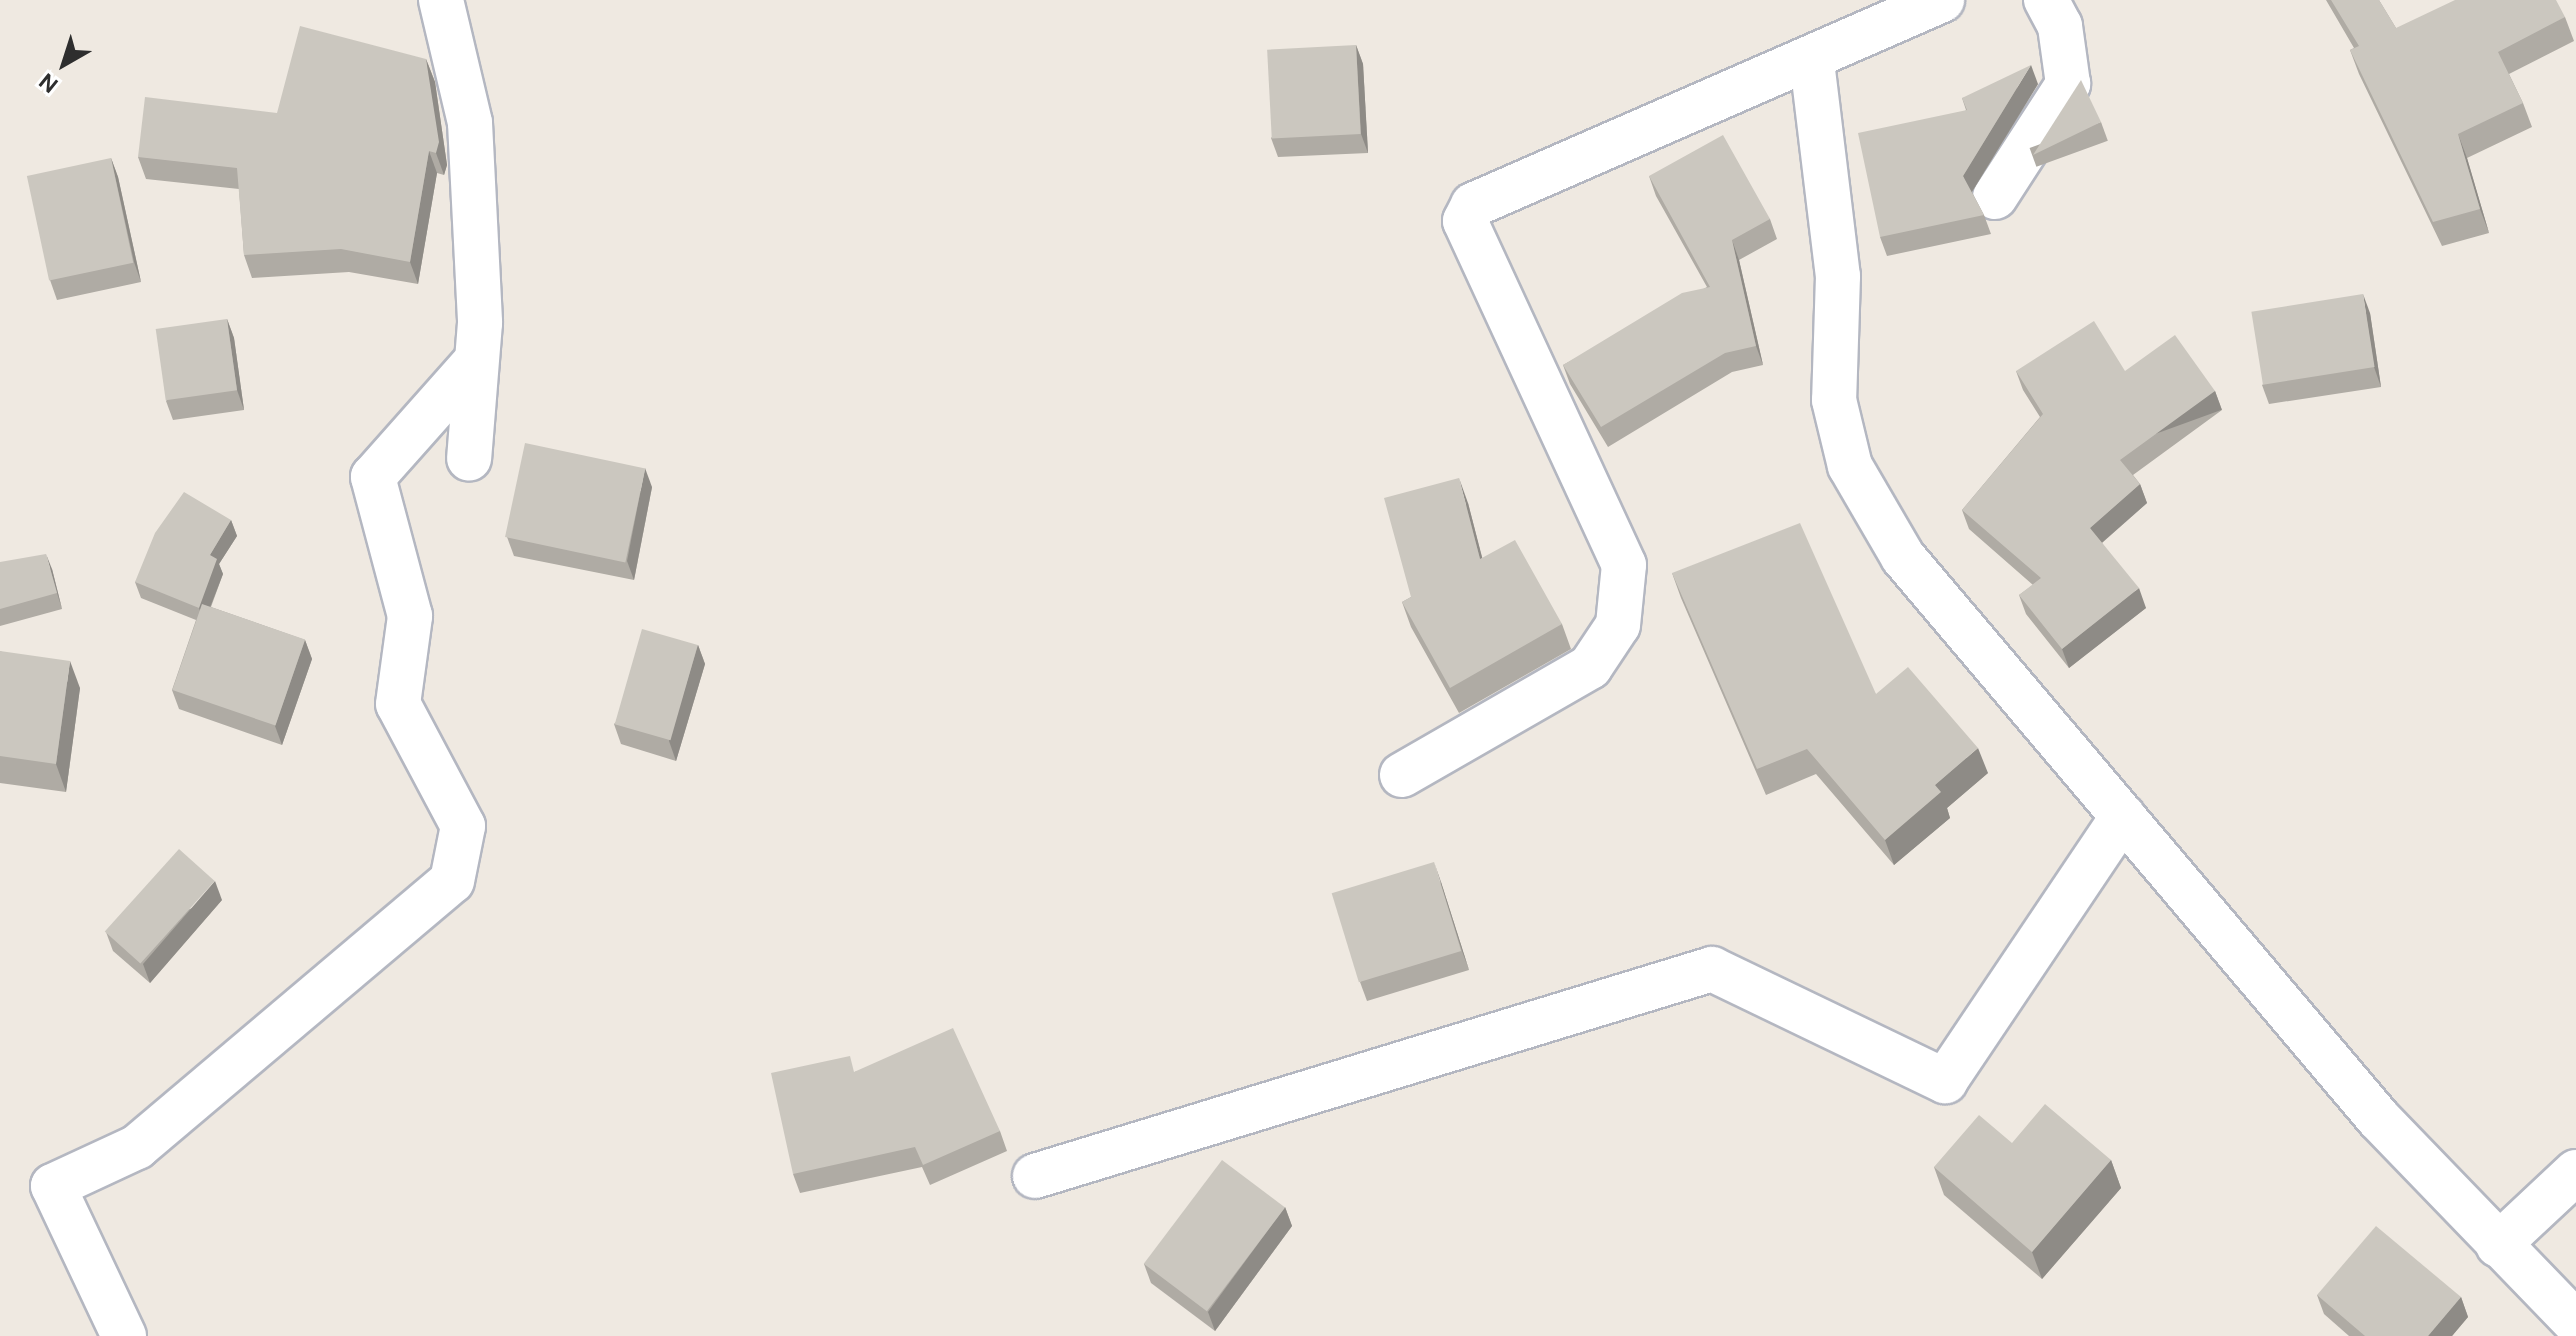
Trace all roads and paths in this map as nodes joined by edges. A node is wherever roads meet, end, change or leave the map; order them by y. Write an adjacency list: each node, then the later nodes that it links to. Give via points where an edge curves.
1 (441, 0): 6 (street, via 470,123)
2 (1942, 0): 4 (street)
3 (2046, 0): 5 (street, via 2060,26 2068,84)
4 (1812, 62): 8 (street, via 1473,205 1465,221 1624,565 1618,625 1590,667); 9 (street, via 1838,276 1834,400 1850,466 1903,557)
5 (1995, 197)
6 (476, 361): 7 (street); 14 (street, via 373,477 410,616 398,704 463,826 452,881 137,1147 53,1186)
7 (469, 459)
8 (1402, 775)
9 (2123, 816): 11 (street, via 1945,1081 1712,969); 12 (street, via 2379,1119)
10 (2576, 1172): 12 (street)
11 (1035, 1176)
12 (2498, 1245): 13 (street)
13 (2576, 1323)
14 (124, 1336)

